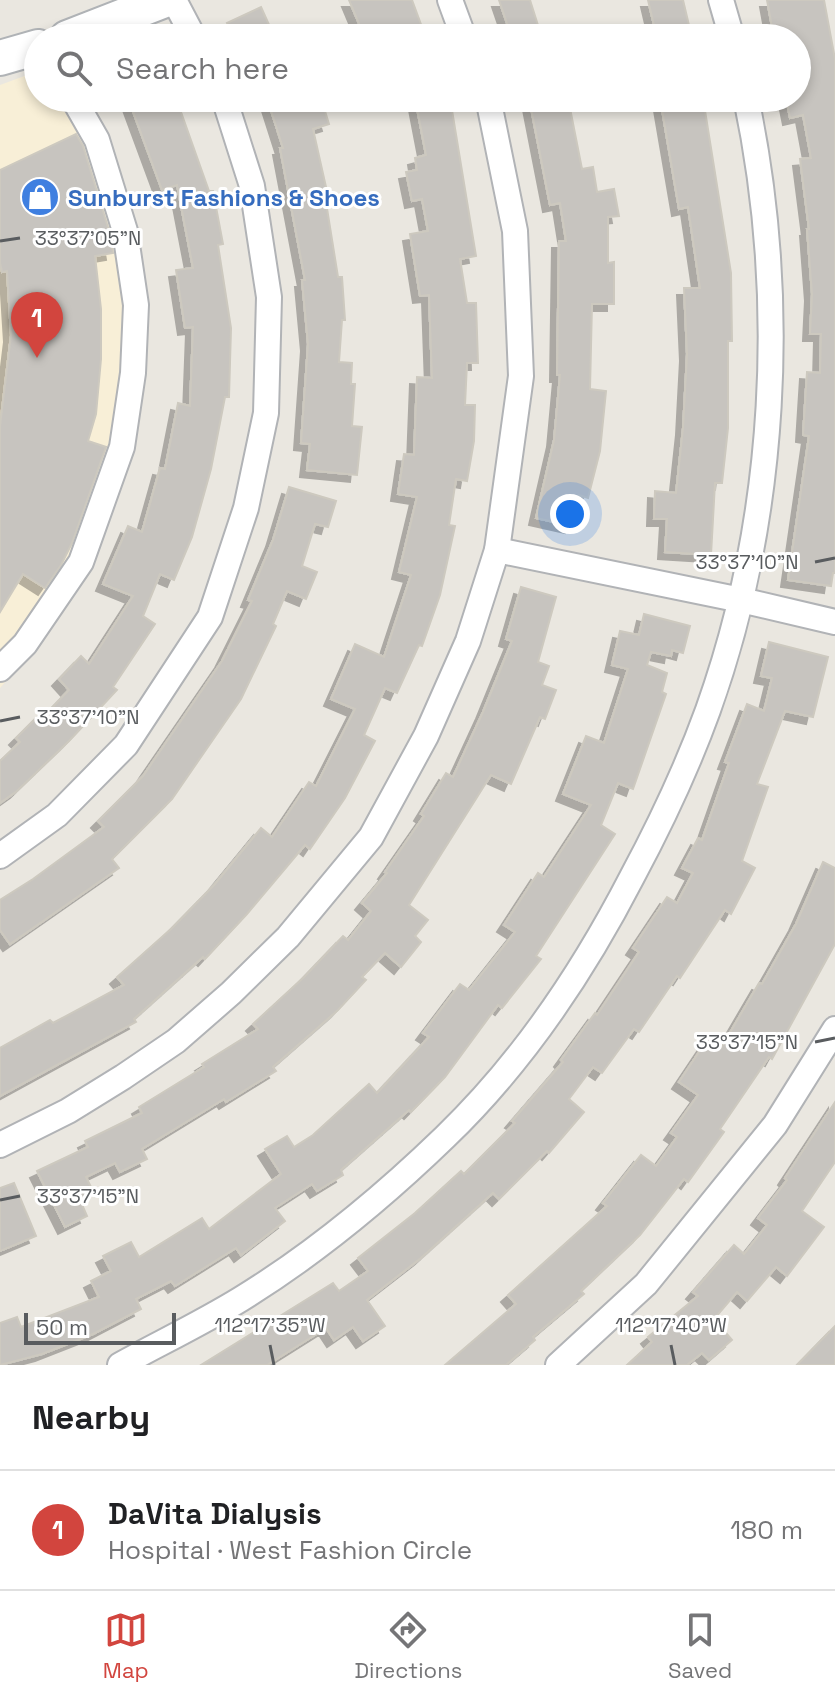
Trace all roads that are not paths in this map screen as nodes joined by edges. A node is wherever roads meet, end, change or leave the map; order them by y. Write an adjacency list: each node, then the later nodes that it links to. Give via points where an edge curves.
1 (165, 0): 5 (street)
2 (174, 0): 6 (street)
3 (450, 0): 7 (street)
4 (721, 0): 8 (street)
5 (103, 24)
6 (187, 24)
7 (459, 24)
8 (728, 24)
9 (24, 51): 10 (street)
10 (0, 58)
11 (81, 112): 18 (street, via 97,140 125,231 136,305 133,373 122,447 81,562 25,644)
12 (228, 112): 19 (street, via 252,186 269,297 266,413 246,508 210,617 126,745 57,815)
13 (491, 112): 15 (street, via 515,231 521,376)
14 (749, 112): 16 (street, via 770,280 771,381 762,480)
15 (497, 550): 16 (street); 21 (street, via 468,641 426,736 371,837 288,937 176,1041 68,1111)
16 (741, 600): 17 (street); 22 (street, via 709,708 669,807 598,944 525,1048 446,1136 345,1225 242,1298)
17 (835, 622)
18 (0, 669)
19 (0, 856)
20 (835, 1029): 23 (street, via 775,1125 646,1284)
21 (0, 1145)
22 (120, 1365)
23 (558, 1365)

